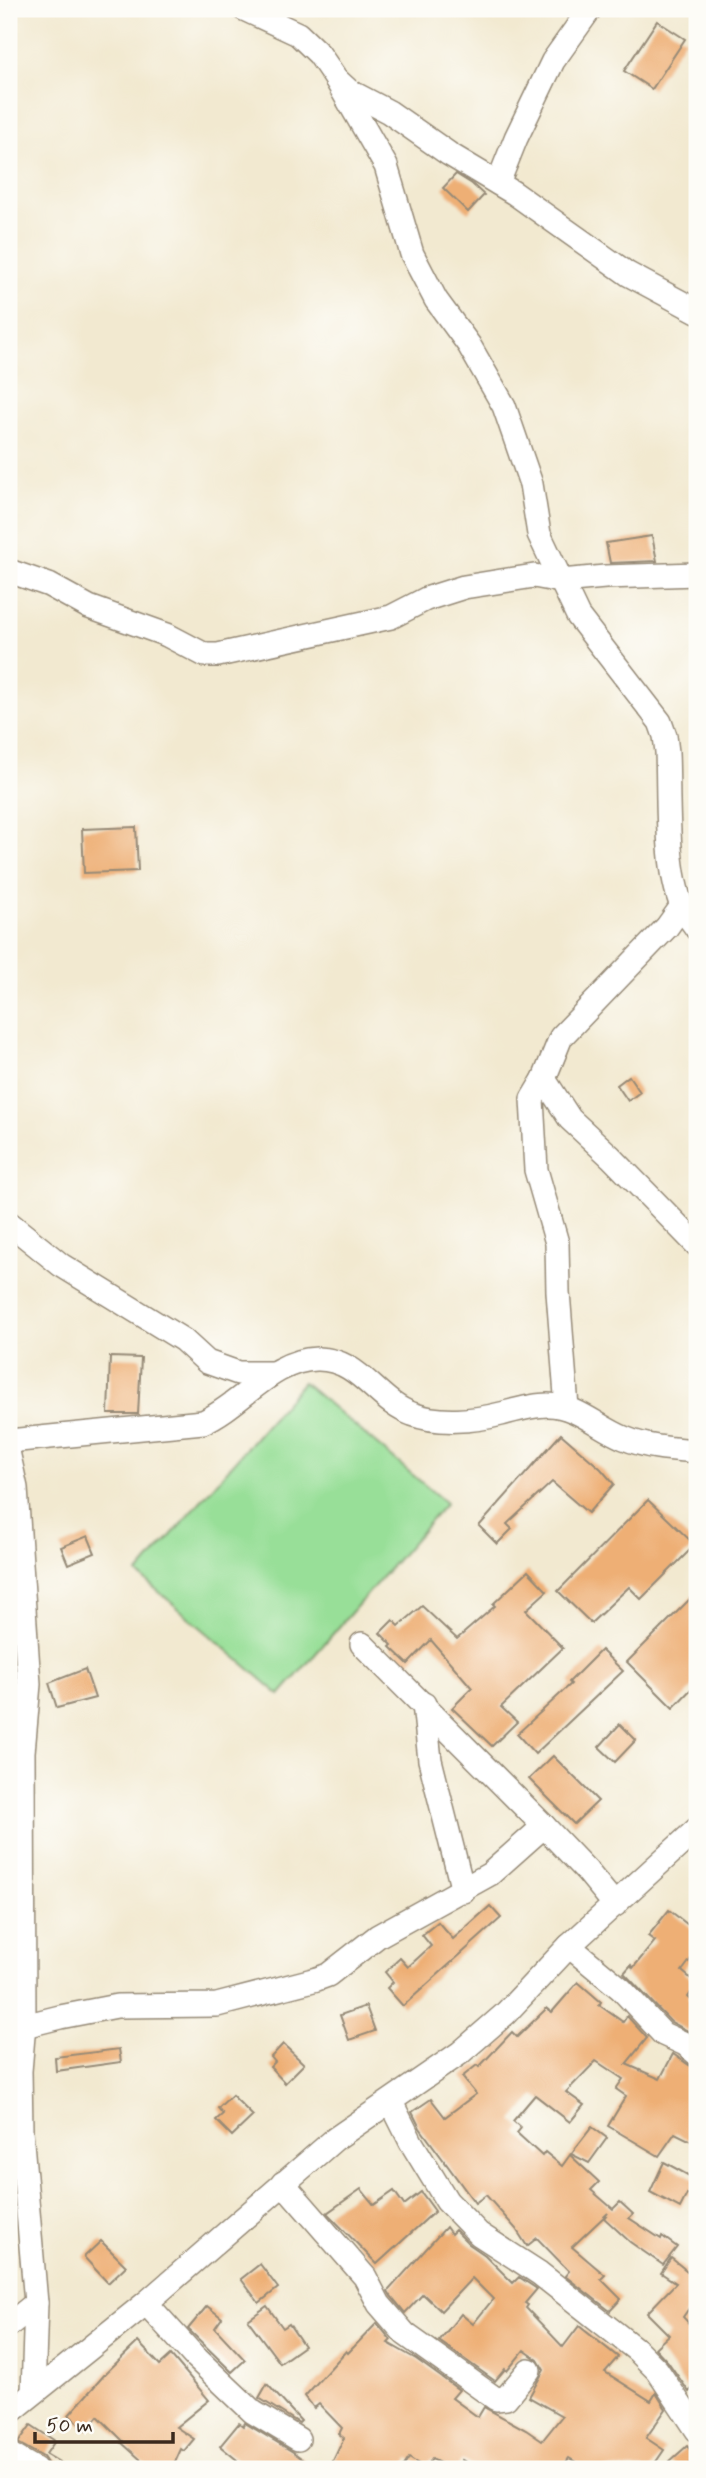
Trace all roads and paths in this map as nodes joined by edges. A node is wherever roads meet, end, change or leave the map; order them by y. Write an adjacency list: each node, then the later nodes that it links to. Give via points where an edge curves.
1 (244, 9): 3 (street, via 298,34)
2 (590, 9): 4 (street, via 553,61)
3 (336, 79): 4 (street); 8 (street, via 386,166 412,254 436,300 505,406 531,484 539,534)
4 (498, 184): 5 (street, via 628,274)
5 (697, 311)
6 (9, 571): 8 (street, via 205,655 391,618 426,599 464,587 534,576)
7 (697, 573): 8 (street)
8 (561, 581): 9 (street, via 578,616 660,722 665,737 671,851)
9 (682, 906): 10 (street); 11 (street, via 561,1037)
10 (697, 929)
11 (544, 1079): 13 (street, via 570,1119); 15 (street, via 532,1099 536,1170 557,1243)
12 (9, 1223): 14 (street, via 61,1265 183,1340 207,1363 238,1373)
13 (697, 1245)
14 (271, 1373): 15 (street, via 318,1359 341,1363 409,1414 430,1419 497,1415 548,1405); 16 (street, via 221,1414 203,1422)
15 (568, 1408): 17 (street, via 627,1439)
16 (9, 1441)
17 (697, 1451)
18 (9, 1455): 23 (street, via 16,1488 29,1684)
19 (362, 1644): 20 (street)
20 (424, 1704): 21 (street); 24 (street, via 430,1760)
21 (544, 1826): 24 (street, via 490,1874); 25 (street)
22 (697, 1829): 25 (street)
23 (16, 1885): 27 (street)
24 (463, 1891): 27 (street, via 378,1936 317,1979 217,2005 117,2006)
25 (615, 1905): 26 (street)
26 (569, 1946): 28 (street, via 621,1989 663,2034); 29 (street, via 478,2038)
27 (16, 2027): 31 (street)
28 (697, 2054)
29 (391, 2102): 30 (street, via 335,2139); 37 (street, via 447,2201 480,2234 539,2273 638,2351 657,2370)
30 (283, 2183): 32 (street); 34 (street, via 365,2277 379,2304 423,2349 496,2399 506,2398)
31 (36, 2303): 33 (street); 35 (street)
32 (146, 2303): 35 (street); 38 (street, via 253,2412)
33 (9, 2325)
34 (529, 2370)
35 (33, 2393): 36 (street)
36 (9, 2413)
37 (697, 2430)
38 (298, 2440)
39 (9, 2454): 40 (street)
40 (35, 2469)

